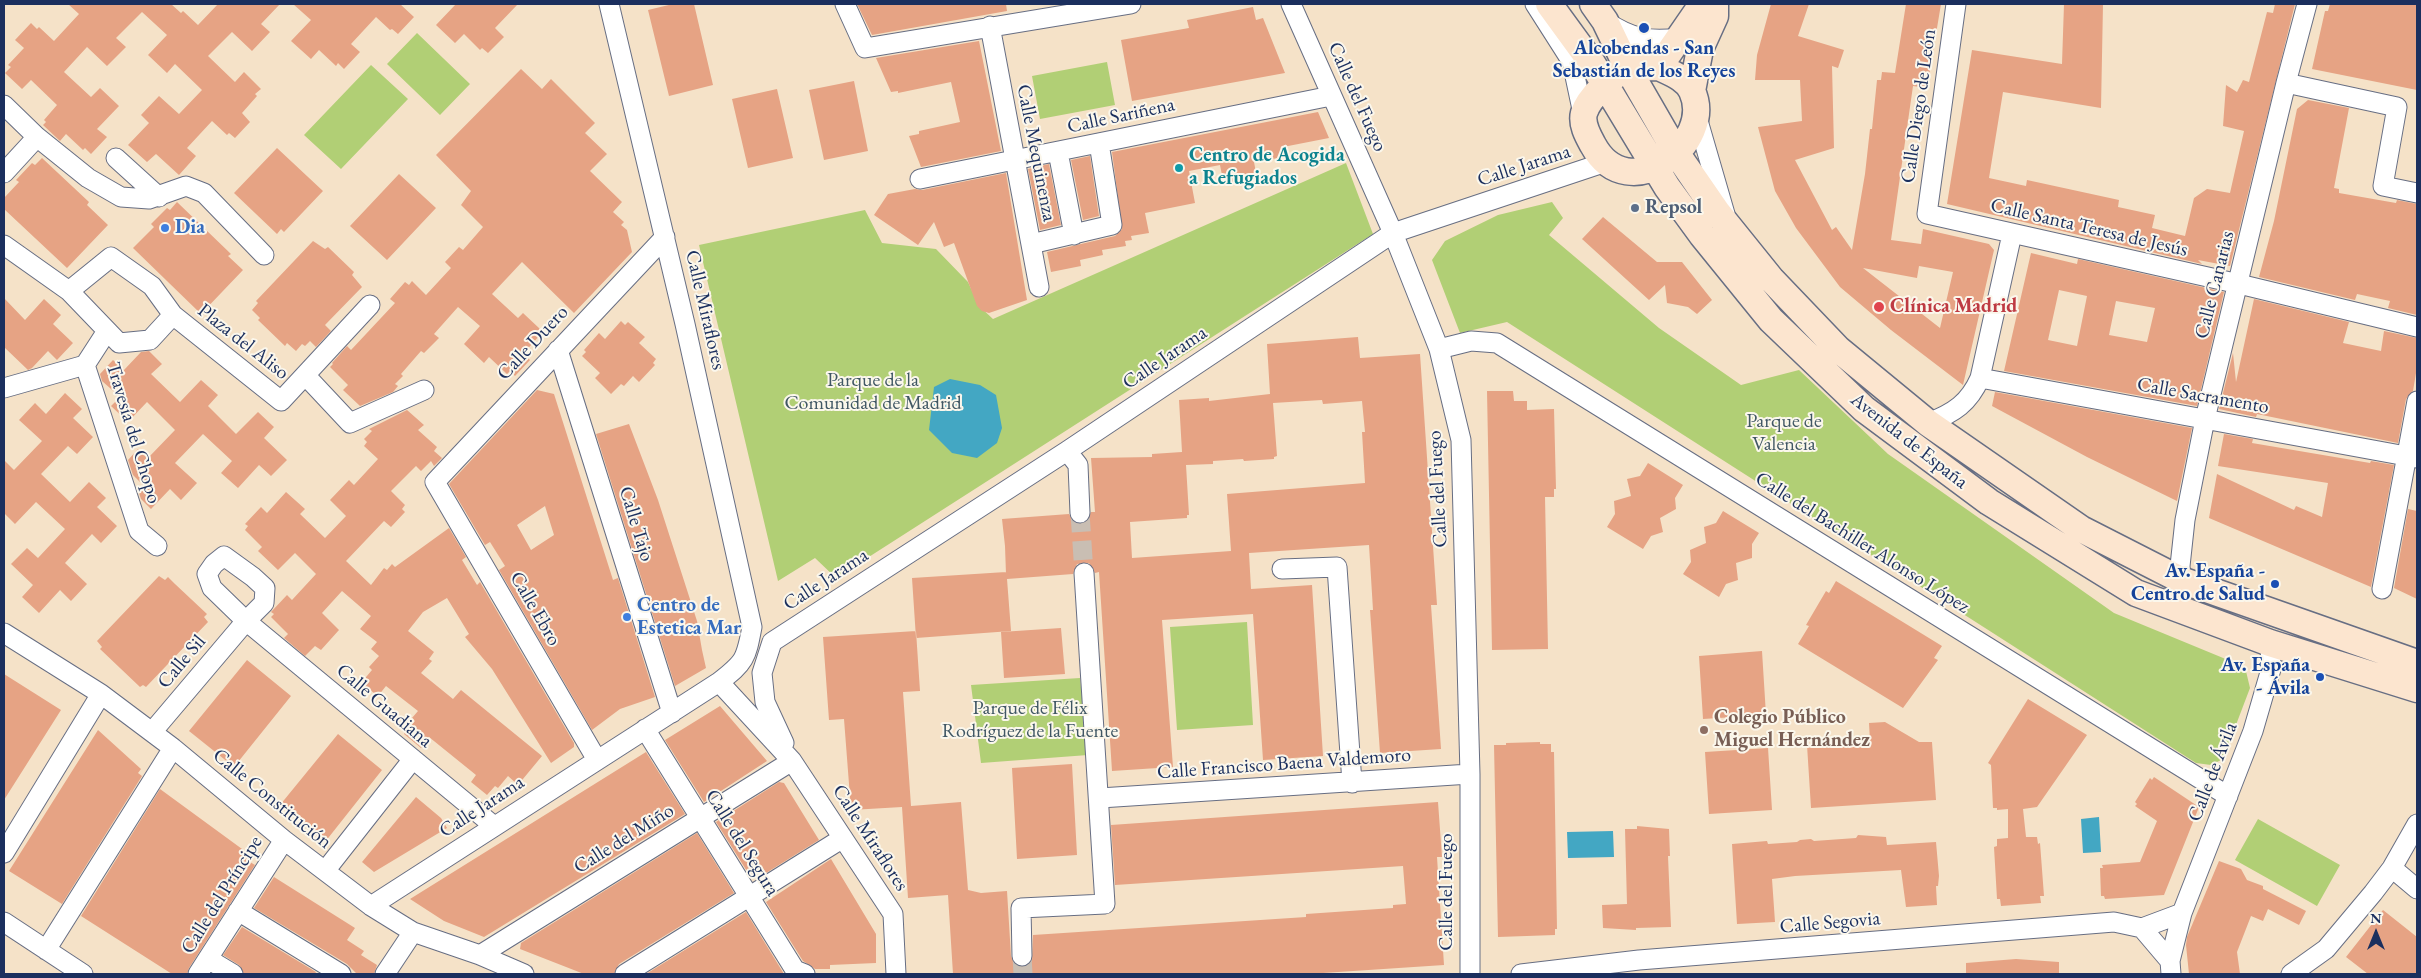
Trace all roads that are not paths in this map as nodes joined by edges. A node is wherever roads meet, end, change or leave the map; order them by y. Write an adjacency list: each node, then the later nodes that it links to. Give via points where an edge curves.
1 (609, 4): 38 (street, Calle Miraflores)
2 (845, 4): 12 (street, via 865,48)
3 (1131, 4): 12 (street)
4 (1291, 4): 18 (street, Calle del Fuego)
5 (1535, 4): 21 (street, via 1572,62)
6 (1549, 4): 17 (main road, Avenida de España)
7 (1710, 4): 13 (main road, via 1699,9)
8 (1715, 4): 19 (main road, via 1715,16 1700,48)
9 (1956, 4): 33 (street, Calle Diego de León)
10 (2307, 4): 16 (street, Calle Canarias)
11 (1599, 12): 13 (street, via 1626,35 1657,41); 15 (main road, Avenida de España)
12 (990, 26): 26 (street, Calle Mequinenza)
13 (1679, 38): 14 (main road)
14 (1659, 67): 15 (main road); 19 (main road, via 1678,75)
15 (1628, 68): 17 (main road); 28 (main road, Avenida de España)
16 (2286, 83): 31 (street, via 2396,107 2384,186); 42 (street, Calle Canarias)
17 (1605, 84): 21 (main road, via 1593,96); 28 (main road, Avenida de España)
18 (1330, 96): 23 (street, Calle Sariñena); 35 (street, Calle del Fuego)
19 (1694, 102): 28 (main road, via 1688,136); 34 (street)
20 (4, 105): 22 (street)
21 (1584, 114): 27 (main road, via 1585,130)
22 (37, 137): 29 (street); 32 (street, via 88,178 121,197)
23 (1099, 143): 24 (street, Calle Sariñena); 37 (street, via 1112,225)
24 (1058, 152): 26 (street, Calle Sariñena); 37 (street)
25 (116, 158): 32 (street)
26 (1014, 161): 30 (street, Calle Sariñena); 39 (street, Calle Mequinenza)
27 (1606, 162): 28 (main road, via 1621,170); 35 (street, Calle Jarama)
28 (1656, 165): 34 (main road, Avenida de España); 73 (main road, Avenida de España, via 1676,199 1771,320 1864,409 1974,492 2136,593)
29 (4, 173)
30 (920, 179)
31 (2417, 193)
32 (160, 197): 41 (street, via 186,186 204,193)
33 (1927, 214): 36 (street, Calle Santa Teresa de Jesús)
34 (1728, 225): 58 (main road, Avenida de España, via 1771,279 1838,349)
35 (1393, 233): 49 (street, Calle del Fuego); 59 (street, Calle Jarama)
36 (2012, 234): 42 (street, Calle Santa Teresa de Jesús); 53 (street)
37 (1074, 235): 39 (street)
38 (665, 237): 50 (street, Calle Duero); 68 (street, Calle Miraflores)
39 (1031, 244): 43 (street, Calle Mequinenza)
40 (4, 245): 44 (street)
41 (264, 255)
42 (2239, 284): 47 (street, Calle Santa Teresa de Jesús); 57 (street, Calle Canarias)
43 (1039, 287)
44 (69, 291): 46 (street, Plaza del Aliso, via 111,257 152,286); 48 (street, Plaza del Aliso)
45 (370, 305): 52 (street)
46 (173, 315): 48 (street, Plaza del Aliso, via 150,340 119,343); 52 (street, Plaza del Aliso, via 282,401)
47 (2417, 327)
48 (107, 331): 51 (street, Travesía del Chopo)
49 (1439, 349): 85 (street, Calle del Fuego, via 1461,440); 87 (street, Calle del Bachiller Alonso López, via 1471,341 1497,343)
50 (558, 350): 61 (street, Calle Duero); 78 (street, Calle Tajo)
51 (85, 365): 54 (street); 63 (street, Travesía del Chopo, via 139,531)
52 (305, 375): 55 (street, via 350,423)
53 (1980, 378): 57 (street, Calle Sacramento); 58 (street, via 1972,395 1958,408)
54 (4, 388)
55 (424, 390)
56 (2417, 401): 60 (street)
57 (2205, 419): 60 (street, Calle Sacramento); 66 (street, Calle Canarias, via 2186,520)
58 (1928, 423): 66 (main road, Avenida de España, via 2081,529)
59 (1067, 451): 62 (street, via 1078,465); 72 (street, Calle Jarama)
60 (2411, 457): 67 (street)
61 (435, 482): 83 (street, Calle Ebro)
62 (1080, 513)
63 (157, 546)
64 (1282, 569): 86 (street, via 1337,567)
65 (1084, 573): 88 (street)
66 (2181, 580): 74 (main road, Avenida de España)
67 (2382, 589)
68 (746, 598): 70 (street, Calle Miraflores); 72 (street)
69 (246, 621): 80 (street, Calle Sil); 82 (street, Calle Guadiana)
70 (752, 627): 72 (street); 75 (street, Calle Miraflores, via 747,653 739,667)
71 (4, 633): 77 (street, Calle Constitución)
72 (772, 642): 84 (street, Calle Miraflores, via 762,673 765,702)
73 (2270, 643): 76 (main road, Avenida de España); 87 (street, Calle de Ávila, via 2271,669 2253,731)
74 (2417, 663)
75 (719, 682): 78 (street, Calle Jarama); 84 (street, Calle Miraflores)
76 (2417, 689)
77 (101, 694): 80 (street, Calle Constitución); 94 (street)
78 (672, 713): 79 (street, Calle Jarama)
79 (645, 730): 83 (street, Calle Jarama); 89 (street, Calle del Segura)
80 (152, 732): 81 (street, Calle Constitución)
81 (172, 748): 93 (street, Calle Constitución); 105 (street)
82 (413, 759): 91 (street, Calle Guadiana); 96 (street)
83 (597, 760): 91 (street, Calle Jarama)
84 (792, 761): 89 (street, Calle del Miño); 92 (street, Calle Miraflores)
85 (1470, 774): 86 (street, Calle Francisco Baena Valdemoro); 119 (street, Calle del Fuego)
86 (1352, 783): 88 (street, Calle Francisco Baena Valdemoro)
87 (2228, 796): 101 (street, Calle de Ávila)
88 (1100, 798): 107 (street, via 1105,904 1021,908)
89 (700, 818): 98 (street, Calle del Segura); 106 (street, Calle del Miño)
90 (2417, 824): 95 (street)
91 (494, 826): 99 (street, Calle Jarama)
92 (843, 838): 98 (street); 118 (street, Calle Miraflores, via 893,914)
93 (284, 840): 96 (street, Calle Constitución); 100 (street, Calle del Príncipe)
94 (4, 853)
95 (2392, 868): 97 (street); 121 (street, via 2326,949)
96 (325, 871): 99 (street, Calle Constitución)
97 (2417, 889)
98 (749, 897): 116 (street); 117 (street, Calle del Segura, via 795,970)
99 (371, 906): 104 (street, Calle Constitución)
100 (238, 911): 108 (street, Calle del Príncipe); 113 (street)
101 (2182, 913): 103 (street); 110 (street, Calle de Ávila)
102 (4, 922): 105 (street)
103 (2142, 928): 109 (street, Calle Segovia, via 2114,922 1684,958); 110 (street)
104 (413, 932): 106 (street, Calle Constitución); 114 (street)
105 (46, 950): 111 (street)
106 (480, 955): 115 (street, Calle Constitución)
107 (1022, 956)
108 (203, 967): 112 (street)
109 (1642, 967): 120 (street, Calle Segovia)
110 (2171, 968)
111 (84, 974)
112 (233, 974)
113 (341, 974)
114 (385, 974)
115 (524, 974)
116 (625, 974)
117 (805, 974)
118 (896, 974)
119 (1470, 974)
120 (1521, 974)
121 (2291, 974)

